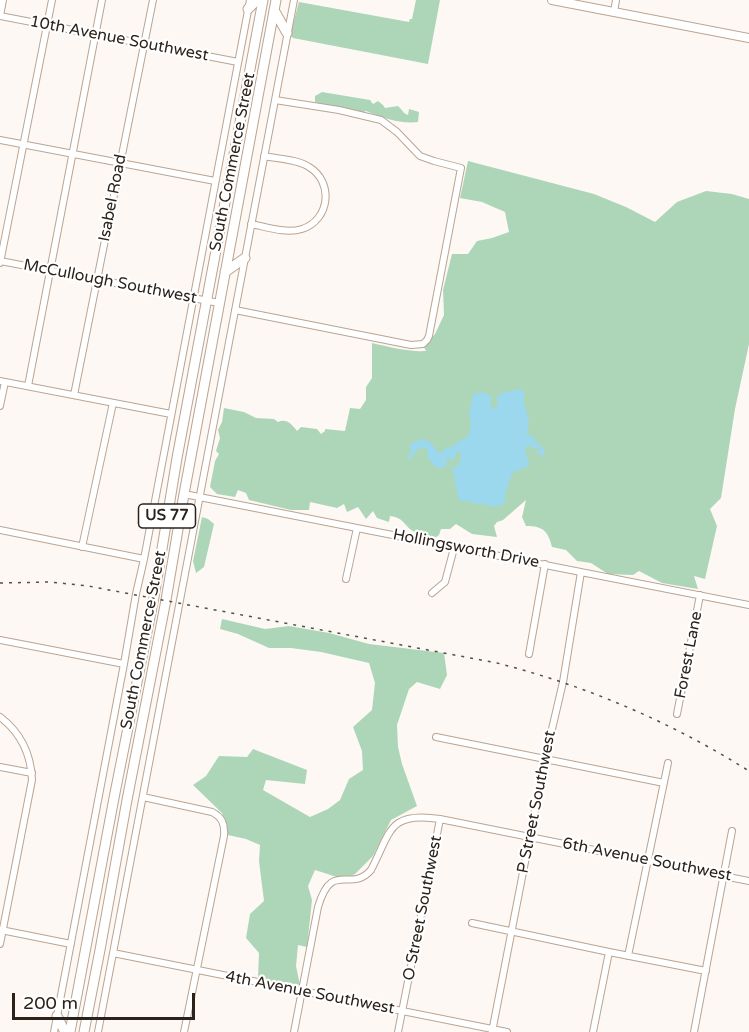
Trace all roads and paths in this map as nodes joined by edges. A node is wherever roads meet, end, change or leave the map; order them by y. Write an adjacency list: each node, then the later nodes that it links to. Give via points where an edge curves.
1 (3, 0): 13 (street)
2 (52, 0): 14 (street)
3 (102, 0): 16 (street)
4 (153, 0): 18 (street, Isabel Road)
5 (258, 0): 10 (main road)
6 (263, 0): 34 (main road, South Commerce Street / US 77)
7 (294, 0): 15 (street)
8 (552, 0): 12 (street)
9 (616, 0): 12 (street)
10 (249, 4): 19 (street)
11 (275, 5): 15 (main road); 31 (main road, South Commerce Street / US 77)
12 (614, 12): 17 (street)
13 (0, 16): 14 (street, 10th Avenue Southwest)
14 (47, 25): 16 (street, 10th Avenue Southwest); 22 (street)
15 (287, 33): 20 (street)
16 (96, 35): 18 (street, 10th Avenue Southwest); 23 (street)
17 (749, 38)
18 (144, 44): 19 (street, 10th Avenue Southwest); 25 (street, Isabel Road)
19 (238, 62): 26 (street)
20 (275, 100): 24 (street); 36 (street, via 363,115 386,123 420,156 461,168 427,340 423,344 411,345)
21 (0, 140): 22 (street)
22 (24, 144): 23 (street); 29 (street)
23 (73, 154): 25 (street); 30 (street)
24 (264, 156): 27 (street); 27 (street, via 311,168 323,183 326,203 318,217 302,229)
25 (120, 163): 26 (street); 32 (street, Isabel Road)
26 (215, 181): 33 (street)
27 (251, 224): 28 (street)
28 (245, 258): 31 (main road); 36 (street)
29 (0, 262): 30 (street, McCullough Southwest)
30 (50, 270): 32 (street, McCullough Southwest); 38 (street)
31 (225, 272): 35 (main road, South Commerce Street / US 77)
32 (97, 279): 33 (street, McCullough Southwest); 39 (street, Isabel Road)
33 (193, 298): 34 (street, McCullough Southwest); 42 (street)
34 (207, 300): 35 (street, McCullough Southwest); 43 (main road, South Commerce Street / US 77)
35 (219, 303): 44 (main road, South Commerce Street / US 77)
36 (235, 310): 45 (street)
37 (2, 381): 38 (street); 41 (street)
38 (28, 386): 39 (street)
39 (74, 395): 40 (street)
40 (113, 403): 42 (street); 48 (street)
41 (0, 406)
42 (171, 414): 50 (street)
43 (177, 458): 44 (main road, via 180,490); 91 (main road, South Commerce Street / US 77)
44 (184, 494): 45 (street, Hollingsworth Drive); 92 (main road, South Commerce Street / US 77)
45 (200, 497): 46 (street, Hollingsworth Drive); 68 (street)
46 (357, 528): 49 (street, Hollingsworth Drive); 53 (street)
47 (0, 530): 48 (street)
48 (82, 547): 50 (street)
49 (454, 548): 51 (street, Hollingsworth Drive); 54 (street, via 445,582)
50 (144, 559): 59 (street)
51 (545, 564): 52 (street, Hollingsworth Drive); 58 (street)
52 (581, 572): 55 (street, Hollingsworth Drive); 63 (street, P Street Southwest, via 563,682)
53 (346, 579)
54 (432, 593)
55 (700, 595): 56 (street, Hollingsworth Drive); 60 (street, Forest Lane)
56 (749, 605)
57 (0, 640): 59 (street)
58 (529, 654)
59 (124, 664): 78 (street)
60 (677, 714)
61 (0, 717): 66 (street, via 25,746)
62 (436, 737): 63 (street)
63 (545, 759): 67 (street); 71 (street, P Street Southwest)
64 (668, 763): 67 (street)
65 (0, 767): 66 (street)
66 (32, 773): 76 (street)
67 (664, 783): 72 (street)
68 (143, 797): 80 (street); 83 (street, via 207,810 220,817 224,827)
69 (440, 819): 71 (street, 6th Avenue Southwest); 85 (street, 6th Avenue Southwest, via 422,816 404,820 392,829 366,875 337,879 326,887 318,907); 86 (street, O Street Southwest)
70 (732, 831): 73 (street)
71 (530, 837): 72 (street, 6th Avenue Southwest); 77 (street, P Street Southwest)
72 (648, 861): 73 (street, 6th Avenue Southwest); 82 (street)
73 (724, 876): 74 (street, 6th Avenue Southwest); 84 (street)
74 (749, 881)
75 (472, 923): 77 (street)
76 (1, 930): 78 (street); 79 (street)
77 (511, 932): 81 (street); 88 (street, P Street Southwest)
78 (71, 944): 87 (street)
79 (0, 945)
80 (113, 952): 83 (street, 4th Avenue Southwest); 93 (street)
81 (609, 952): 82 (street); 98 (street)
82 (628, 956): 84 (street)
83 (196, 970): 85 (street, 4th Avenue Southwest); 94 (street)
84 (705, 971): 99 (street)
85 (302, 991): 86 (street, 4th Avenue Southwest); 95 (street)
86 (402, 1011): 88 (street, 4th Avenue Southwest); 96 (street, O Street Southwest)
87 (57, 1016): 89 (street); 90 (main road)
88 (492, 1031): 97 (street, 4th Avenue Southwest)
89 (54, 1032)
90 (64, 1032)
91 (70, 1032)
92 (84, 1032)
93 (98, 1032)
94 (184, 1032)
95 (294, 1032)
96 (398, 1032)
97 (507, 1032)
98 (593, 1032)
99 (694, 1032)

